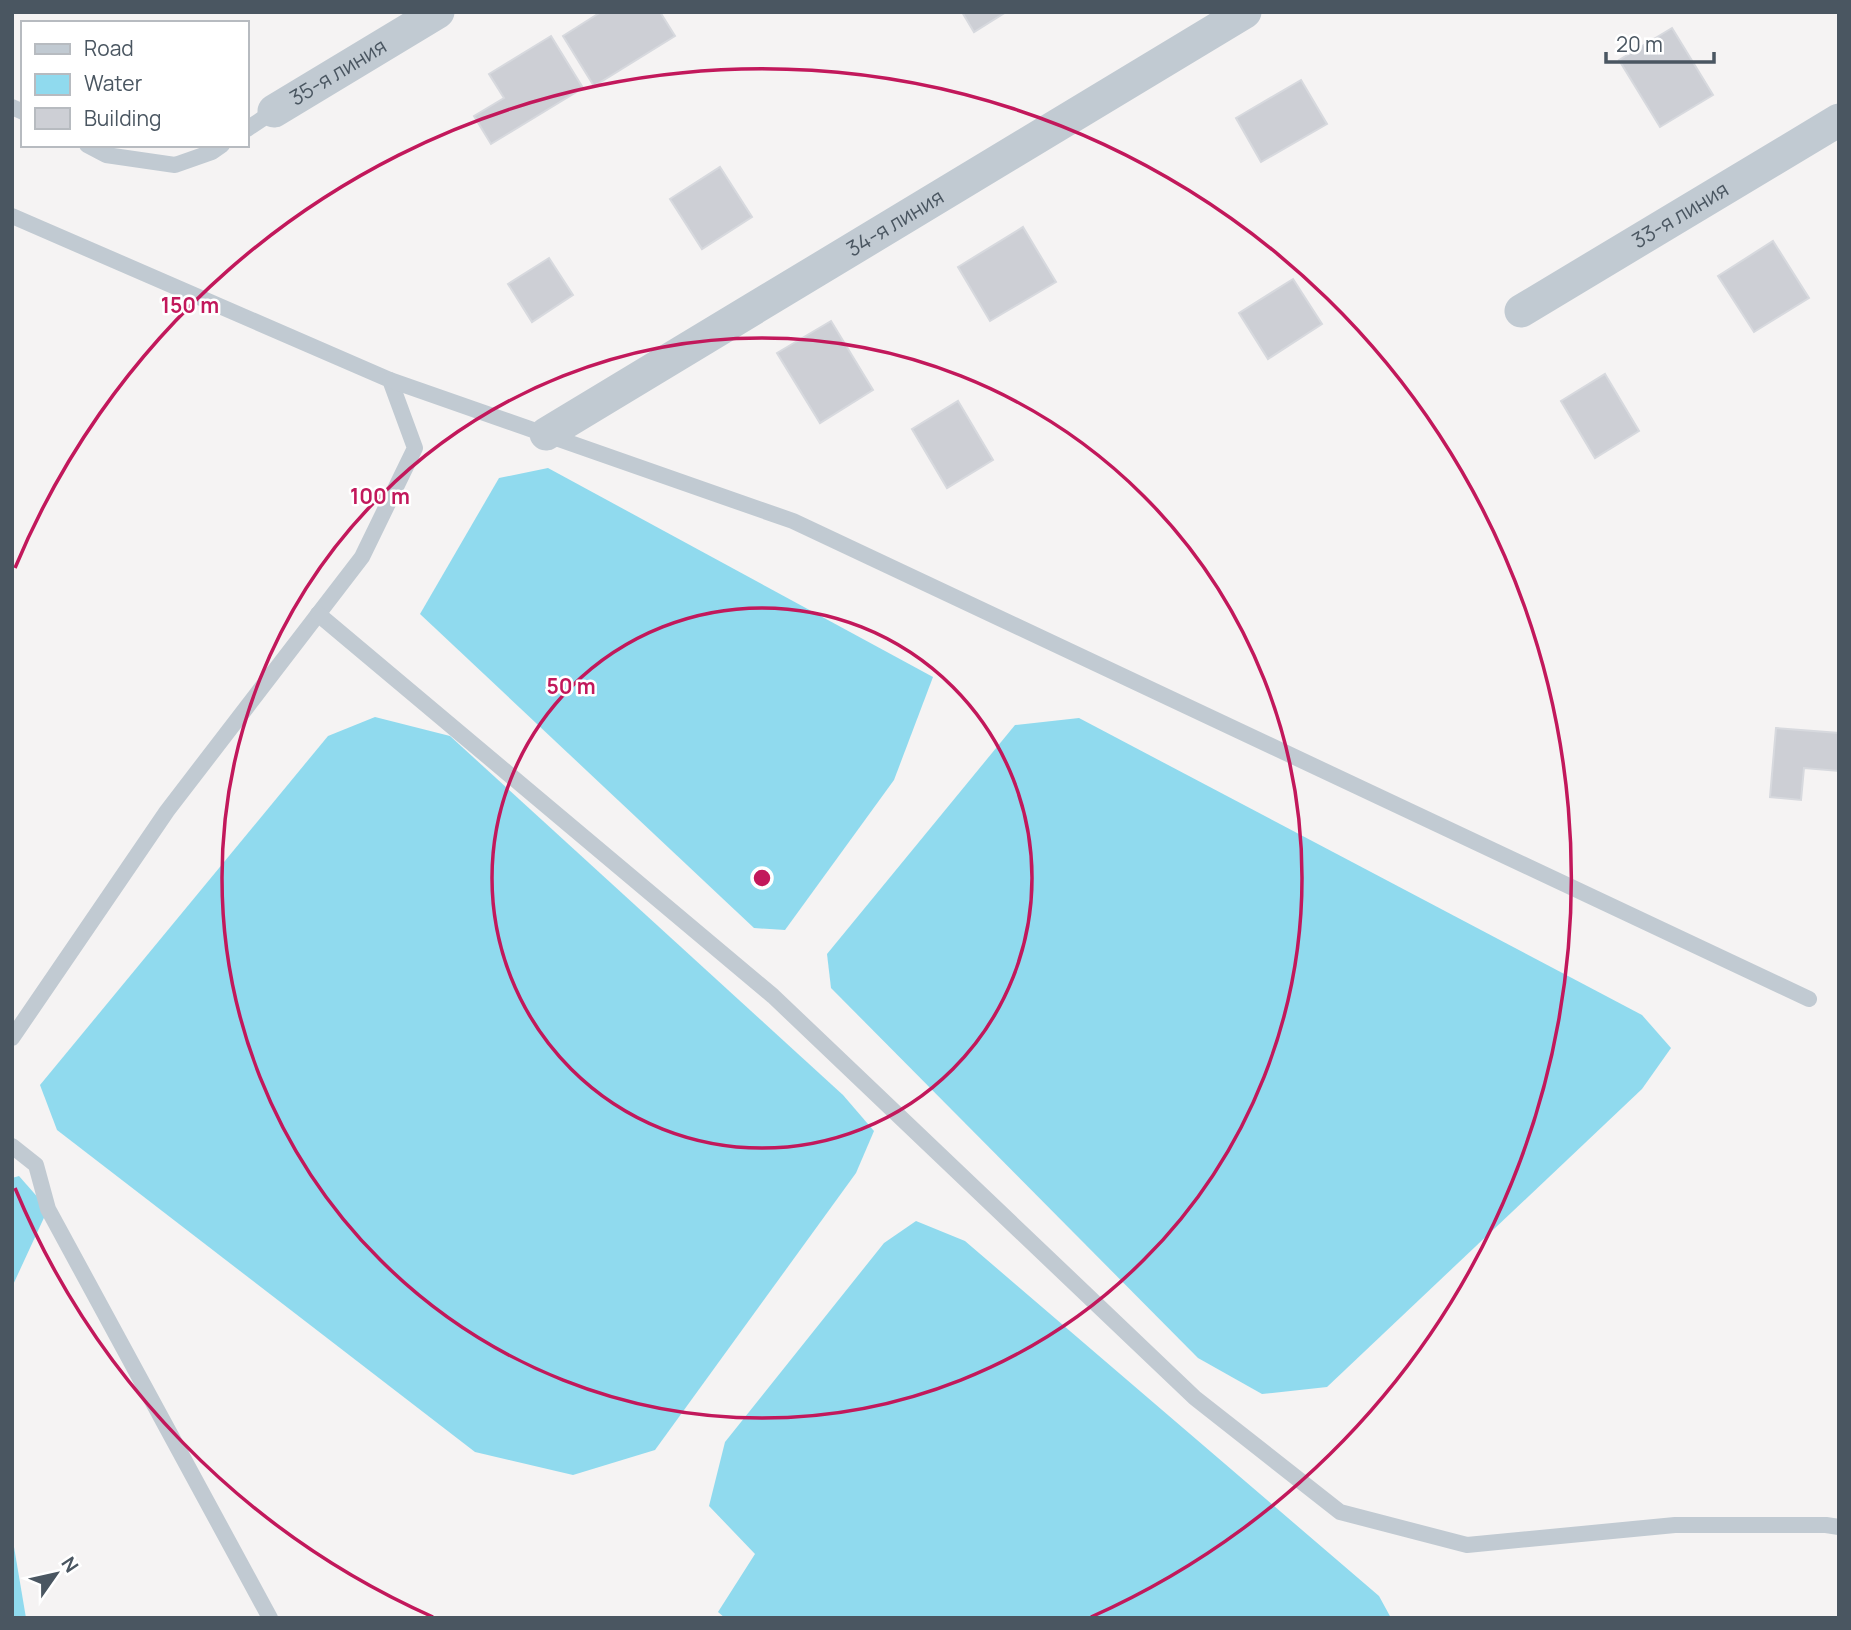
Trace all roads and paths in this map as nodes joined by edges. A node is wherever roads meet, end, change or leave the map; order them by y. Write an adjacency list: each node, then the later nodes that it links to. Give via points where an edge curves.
1 (438, 12): 3 (street, 35-я линия)
2 (1245, 12): 11 (street, 34-я линия)
3 (274, 111): 5 (lane)
4 (1839, 120): 9 (street, 33-я линия)
5 (248, 128)
6 (91, 147): 7 (lane, via 106,155 175,165)
7 (219, 147)
8 (12, 216): 10 (lane)
9 (1521, 311)
10 (390, 380): 11 (lane); 12 (lane, via 415,448 362,557)
11 (546, 434): 13 (lane, via 793,521)
12 (318, 614): 14 (lane, via 167,811); 16 (lane, via 773,996 1195,1398 1340,1512 1467,1545 1675,1525)
13 (1809, 999)
14 (12, 1038)
15 (12, 1146): 17 (lane, via 36,1165 48,1209)
16 (1839, 1527)
17 (270, 1618)

